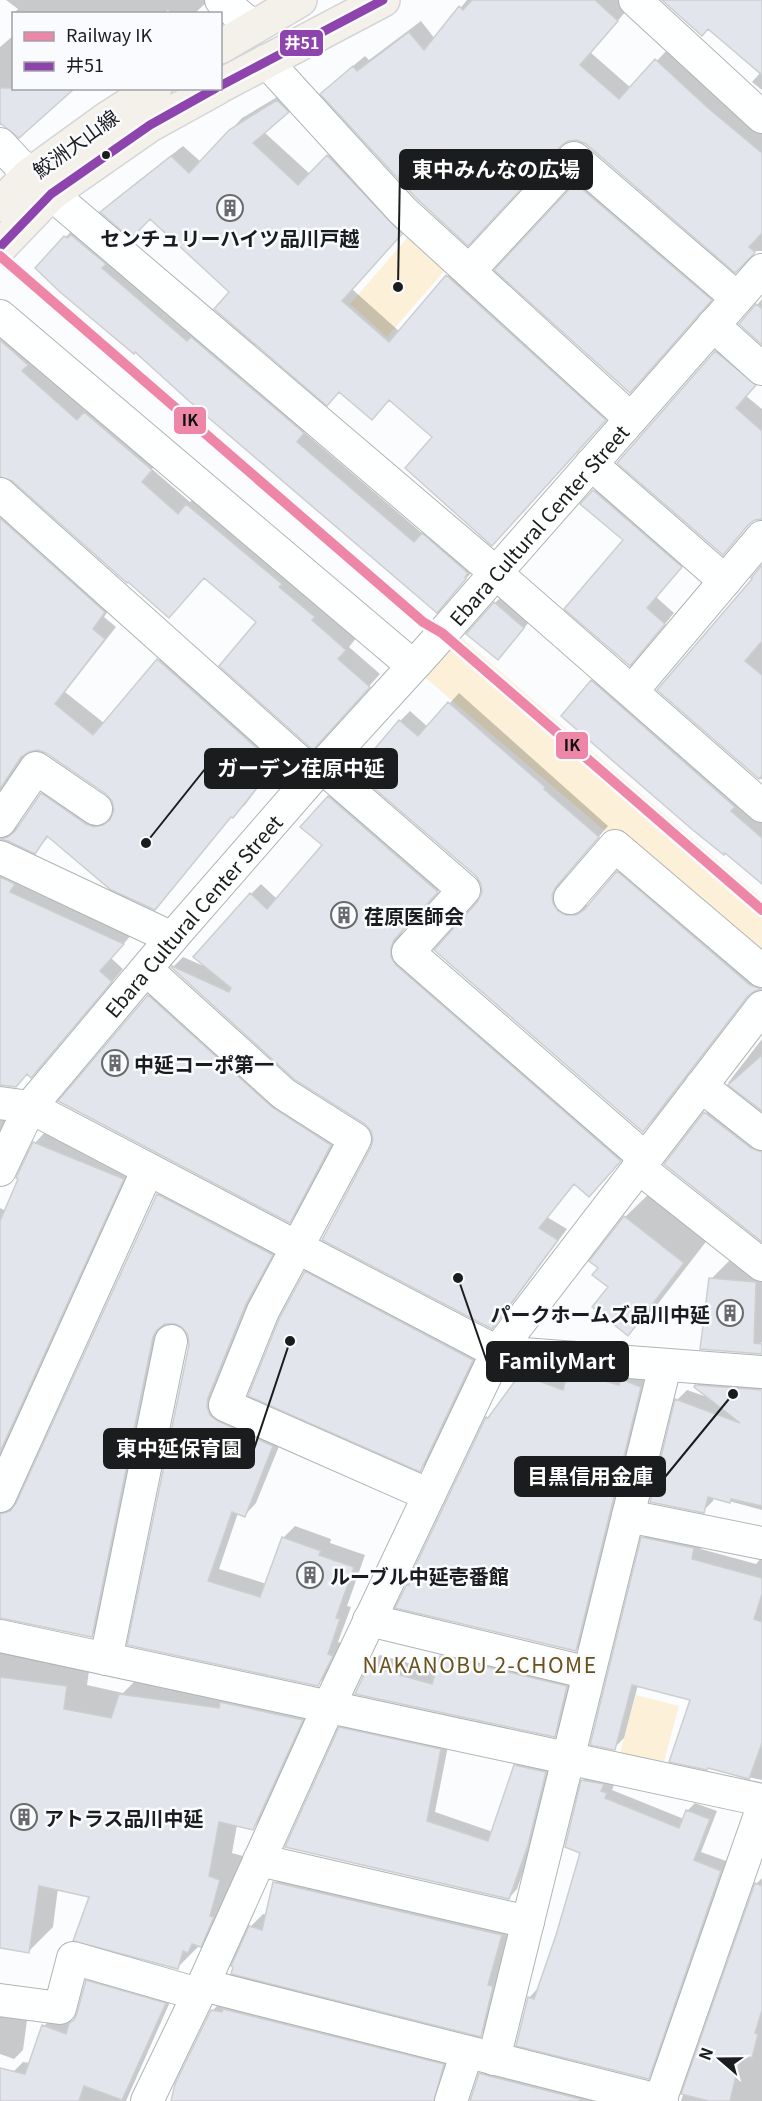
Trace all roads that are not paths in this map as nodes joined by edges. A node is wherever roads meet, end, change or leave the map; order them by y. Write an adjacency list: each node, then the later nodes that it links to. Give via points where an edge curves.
1 (221, 0): 5 (street)
2 (300, 0): 5 (main road)
3 (383, 0): 7 (main road, 鮫洲大山線)
4 (635, 0): 11 (street)
5 (253, 27): 6 (main road)
6 (222, 46)
7 (266, 61): 8 (main road, 鮫洲大山線); 17 (street, via 402,210)
8 (222, 85)
9 (152, 90): 13 (main road, 鮫洲大山線, via 105,120)
10 (214, 90): 13 (main road, 鮫洲大山線)
11 (762, 117)
12 (0, 144): 13 (street)
13 (40, 184): 14 (main road, 鮫洲大山線); 15 (main road, 鮫洲大山線); 26 (street)
14 (0, 205)
15 (0, 247)
16 (762, 270): 18 (street, Ebara Cultural Center Street)
17 (469, 271): 18 (street, via 574,158); 22 (street)
18 (737, 298): 20 (street, Ebara Cultural Center Street)
19 (0, 316): 28 (street)
20 (713, 325): 21 (street); 22 (street, Ebara Cultural Center Street)
21 (762, 369)
22 (631, 419): 23 (street, Ebara Cultural Center Street)
23 (591, 464): 26 (street, Ebara Cultural Center Street); 27 (street)
24 (0, 494): 30 (street)
25 (762, 537): 27 (street)
26 (495, 573): 28 (street, Ebara Cultural Center Street); 29 (street)
27 (725, 581): 29 (street)
28 (413, 666): 30 (street, Ebara Cultural Center Street)
29 (632, 691): 31 (street)
30 (318, 771): 36 (street, Ebara Cultural Center Street); 43 (street, via 464,890 408,952)
31 (762, 806)
32 (96, 809): 33 (street, via 36,768)
33 (0, 821)
34 (0, 857): 36 (street)
35 (570, 898): 38 (street, via 615,846)
36 (172, 938): 37 (street, Ebara Cultural Center Street)
37 (147, 970): 41 (street, Ebara Cultural Center Street); 46 (street, via 284,1094 355,1139)
38 (762, 971)
39 (761, 1011): 40 (street)
40 (705, 1081): 42 (street); 43 (street)
41 (15, 1105): 44 (street); 45 (street, Ebara Cultural Center Street)
42 (762, 1134)
43 (641, 1162): 47 (street); 49 (street)
44 (148, 1169): 46 (street); 52 (street)
45 (0, 1170)
46 (297, 1247): 49 (street); 53 (street, via 263,1311 225,1405)
47 (762, 1264)
48 (171, 1341): 58 (street)
49 (497, 1352): 50 (street); 53 (street)
50 (665, 1366): 51 (street); 54 (street)
51 (762, 1372)
52 (0, 1496)
53 (429, 1496): 56 (street)
54 (628, 1516): 55 (street); 59 (street)
55 (762, 1543)
56 (369, 1620): 59 (street); 60 (street)
57 (0, 1636): 58 (street)
58 (106, 1659): 60 (street)
59 (589, 1673): 61 (street)
60 (328, 1708): 61 (street); 64 (street)
61 (568, 1759): 62 (street); 65 (street)
62 (762, 1800)
63 (762, 1809): 71 (street)
64 (259, 1860): 65 (street); 66 (street)
65 (528, 1922): 68 (street)
66 (201, 1990): 67 (street, via 73,1958 60,2008); 68 (street); 69 (street)
67 (0, 2000)
68 (480, 2055): 70 (street); 71 (street)
69 (147, 2101)
70 (451, 2101)
71 (661, 2101)

